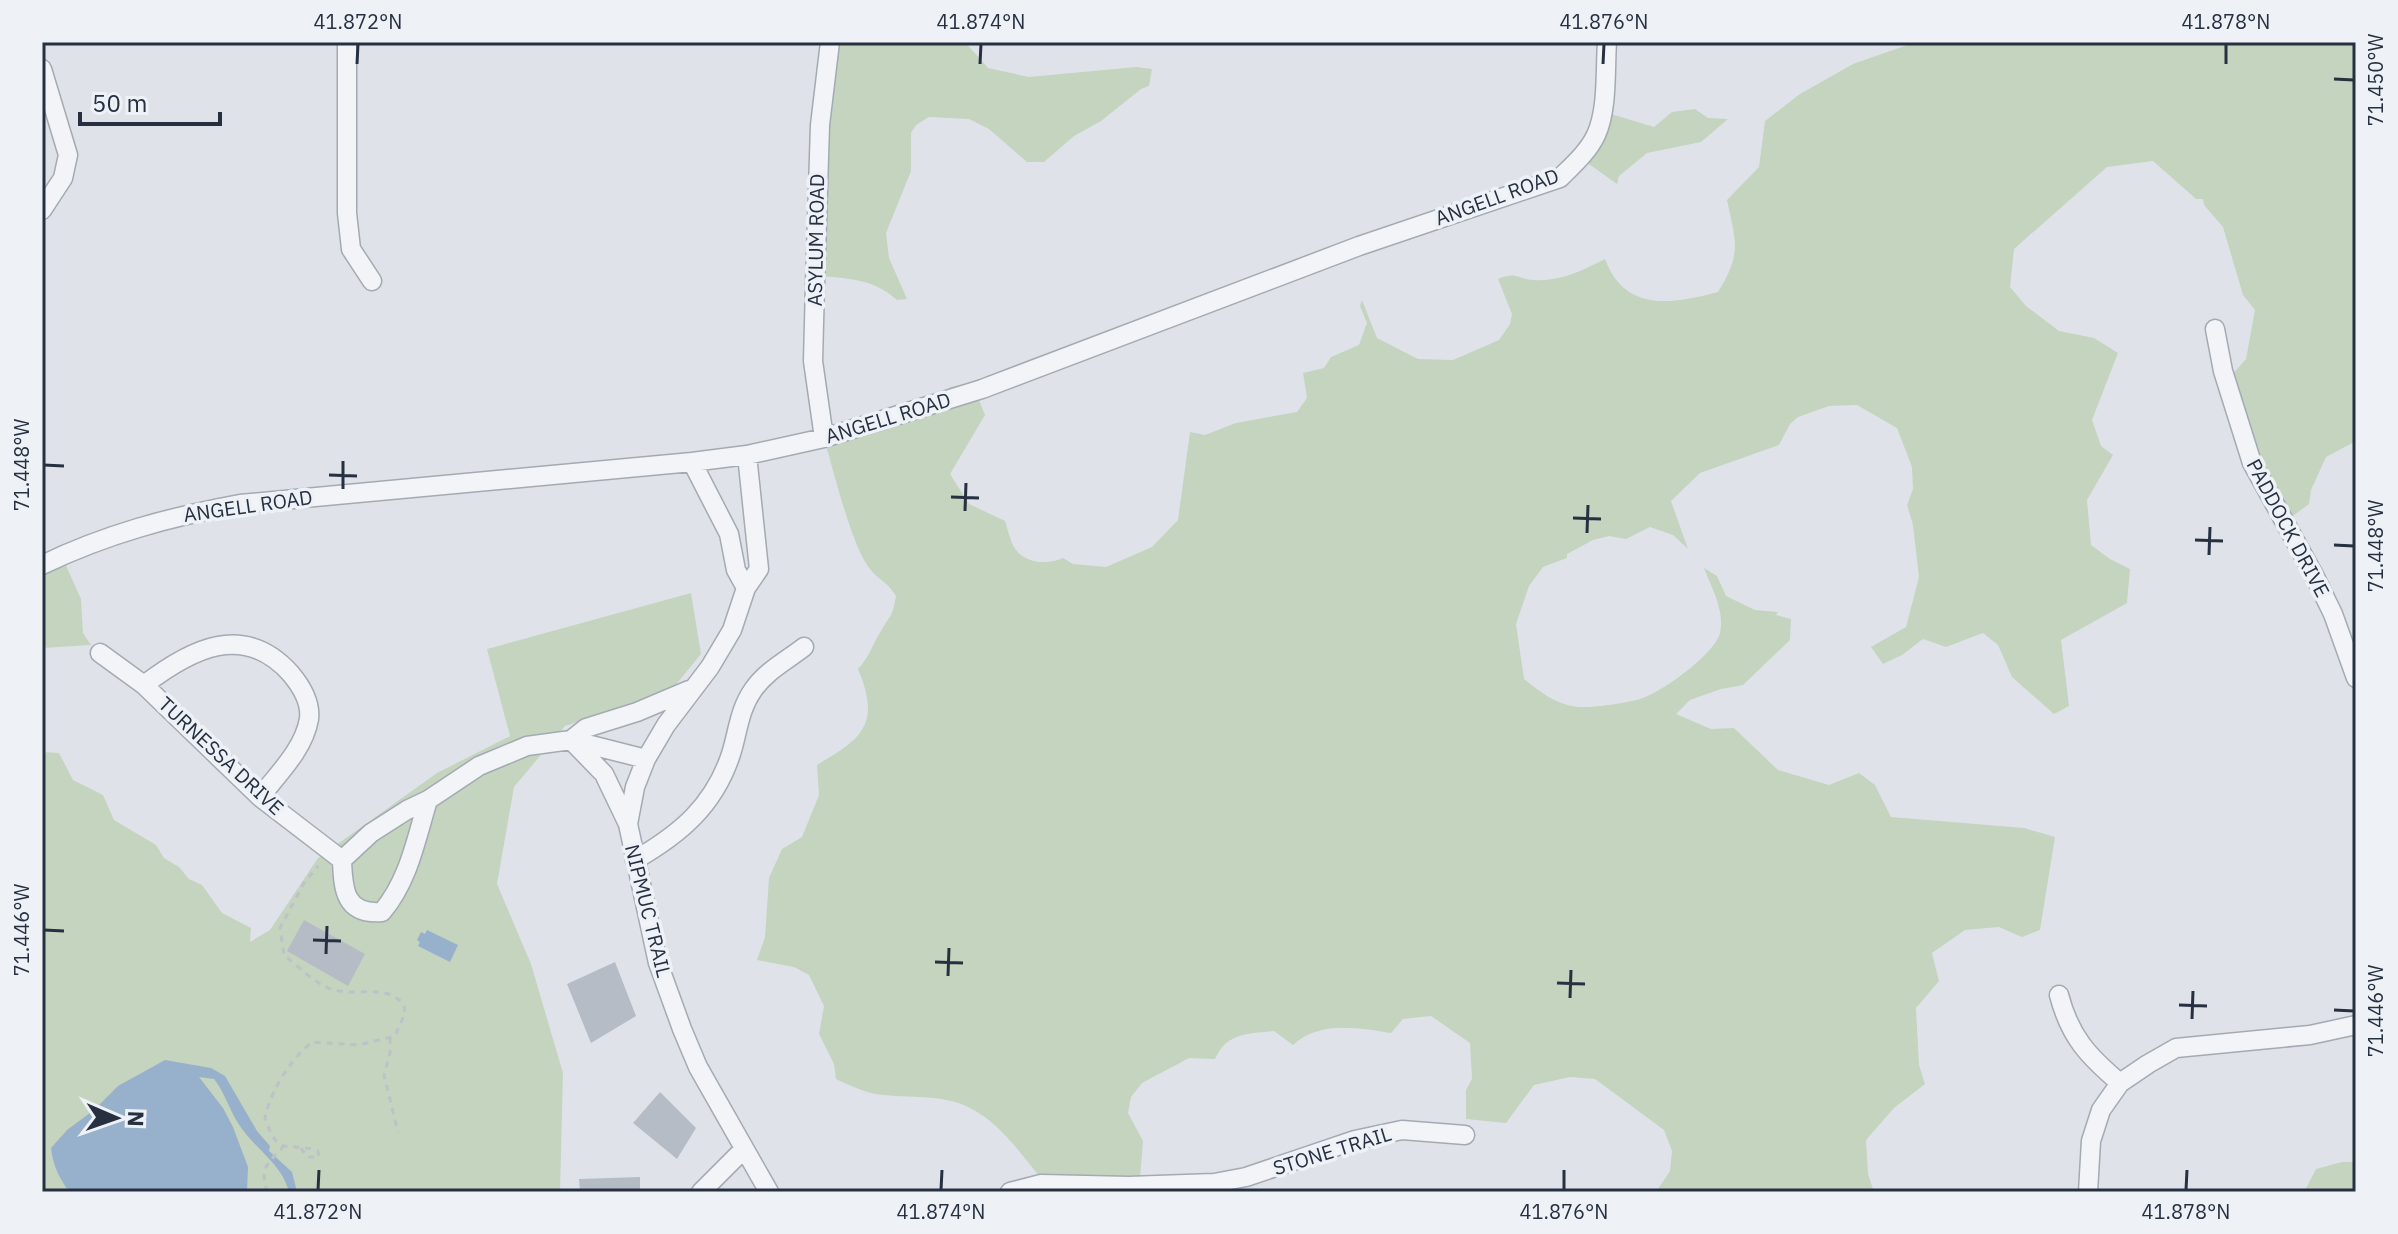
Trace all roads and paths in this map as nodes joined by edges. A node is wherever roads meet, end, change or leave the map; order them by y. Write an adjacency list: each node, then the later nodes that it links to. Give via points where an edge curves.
1 (347, 42): 6 (street, via 348,225 351,249)
2 (830, 42): 8 (street, ASYLUM ROAD, via 818,172 814,345)
3 (1607, 42): 8 (street, ANGELL ROAD, via 1597,134 1560,178 1359,246 982,389)
4 (42, 69): 5 (street, via 68,155 63,178)
5 (42, 210)
6 (372, 281)
7 (2215, 329): 15 (street, PADDOCK DRIVE, via 2252,463 2333,614)
8 (824, 438): 9 (street, ANGELL ROAD)
9 (747, 455): 10 (street, ANGELL ROAD); 12 (street, NIPMUC TRAIL, via 759,569)
10 (692, 462): 11 (street, ANGELL ROAD, via 240,504 170,517); 12 (street, via 729,534 736,570)
11 (42, 565)
12 (746, 588): 17 (street, NIPMUC TRAIL, via 732,630)
13 (804, 647): 24 (street, via 766,673 745,702 724,772 693,820)
14 (100, 653): 16 (street, TURNESSA DRIVE)
15 (2356, 678)
16 (144, 685): 20 (street, TURNESSA DRIVE); 20 (street, via 194,651 220,645 244,645 281,665 303,692 309,720 292,757)
17 (692, 688): 18 (street, via 586,728); 19 (street, NIPMUC TRAIL)
18 (571, 740): 19 (street); 21 (street, via 503,754); 22 (street, via 604,774)
19 (646, 759): 22 (street, NIPMUC TRAIL)
20 (260, 797): 23 (street, TURNESSA DRIVE)
21 (428, 800): 23 (street); 23 (street, via 407,873 382,912 367,913 352,905)
22 (628, 824): 24 (street, NIPMUC TRAIL)
23 (337, 856): 27 (path, via 321,861 304,883 280,928 284,955 325,987 398,998 405,1013)
24 (635, 860): 33 (street, NIPMUC TRAIL, via 658,963 682,1029)
25 (2059, 995): 28 (street, via 2078,1041)
26 (2356, 1025): 28 (street, via 2310,1035 2176,1048)
27 (390, 1038): 29 (path, via 384,1075); 31 (path, via 359,1045 312,1042 304,1048 267,1112 269,1129)
28 (2120, 1083): 38 (street, via 2101,1110 2091,1141)
29 (398, 1132)
30 (1465, 1135): 37 (street, STONE TRAIL, via 1402,1130 1214,1183 1041,1184)
31 (283, 1147): 32 (path); 34 (path, via 269,1160 263,1178)
32 (301, 1148)
33 (744, 1149): 35 (street); 36 (street, NIPMUC TRAIL)
34 (267, 1192)
35 (701, 1192)
36 (769, 1192)
37 (1010, 1192)
38 (2088, 1192)

